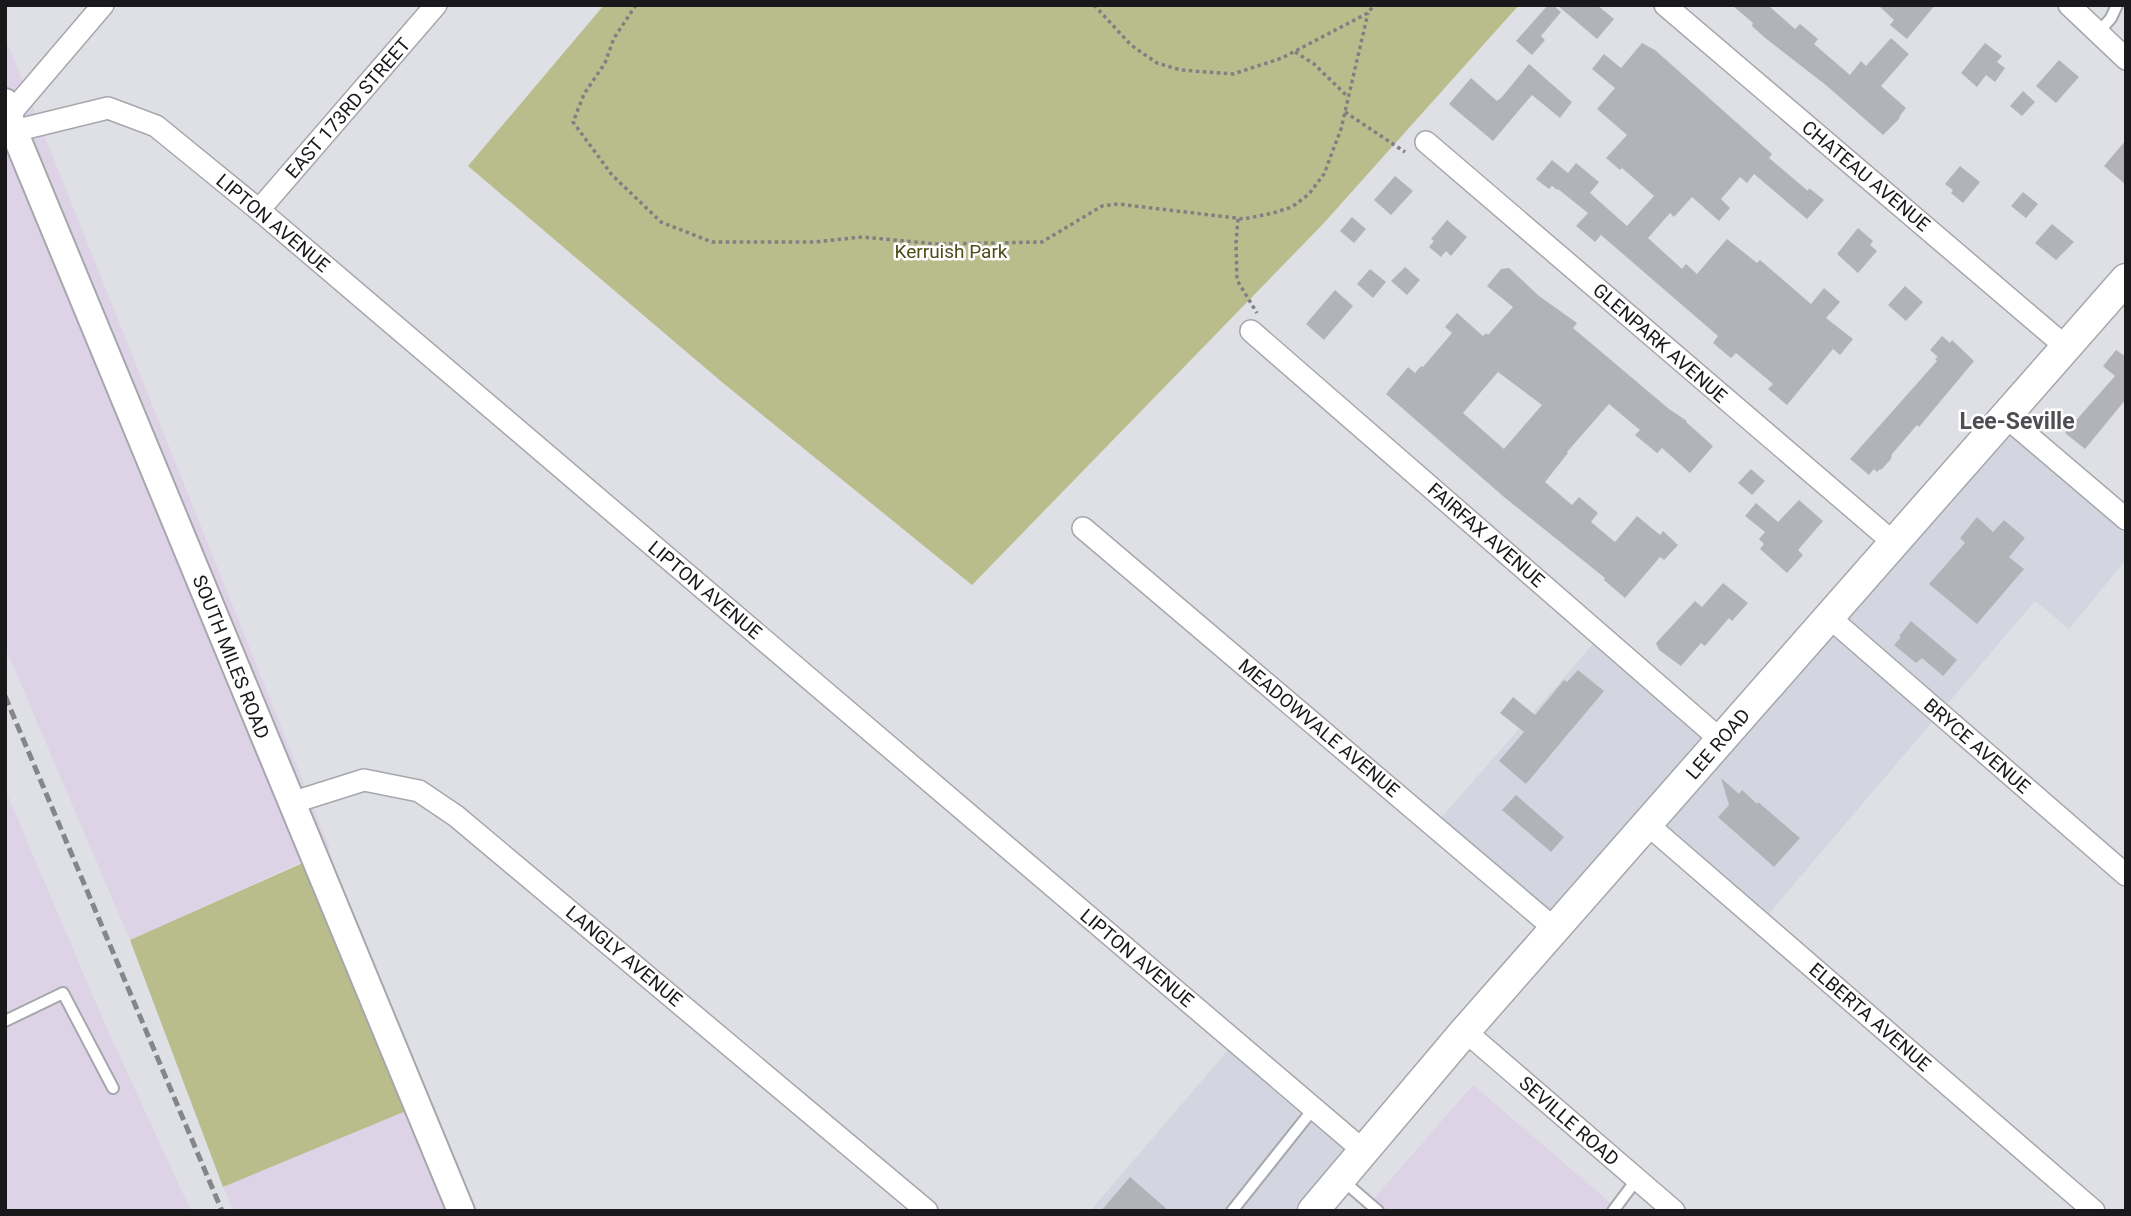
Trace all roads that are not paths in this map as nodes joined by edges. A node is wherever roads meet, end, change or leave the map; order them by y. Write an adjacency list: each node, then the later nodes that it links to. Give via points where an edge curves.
1 (103, 5): 8 (street)
2 (436, 5): 10 (street, EAST 173RD STREET)
3 (1665, 5): 13 (street, CHATEAU AVENUE)
4 (2069, 5): 6 (street)
5 (2117, 5): 6 (lane)
6 (2098, 33): 7 (street)
7 (2126, 59)
8 (10, 116): 10 (street, LIPTON AVENUE, via 108,108 156,126); 20 (street, SOUTH MILES ROAD)
9 (1426, 142): 17 (street, GLENPARK AVENUE)
10 (259, 210): 27 (street, LIPTON AVENUE)
11 (2126, 279): 13 (main road, LEE ROAD)
12 (1256, 325): 19 (street, FAIRFAX AVENUE)
13 (2066, 347): 14 (main road, LEE ROAD)
14 (2005, 416): 15 (street); 17 (main road, LEE ROAD)
15 (2126, 519)
16 (1083, 528): 23 (street, MEADOWVALE AVENUE)
17 (1894, 543): 18 (main road, LEE ROAD)
18 (1829, 617): 19 (main road, LEE ROAD); 22 (street, BRYCE AVENUE)
19 (1721, 740): 21 (main road, LEE ROAD)
20 (292, 803): 31 (street, SOUTH MILES ROAD); 32 (street, LANGLY AVENUE, via 364,780 419,791 456,816)
21 (1647, 824): 23 (main road, LEE ROAD); 38 (street, ELBERTA AVENUE)
22 (2126, 875)
23 (1555, 929): 25 (main road, LEE ROAD)
24 (5, 1021): 26 (lane, via 63,993)
25 (1465, 1031): 28 (main road, LEE ROAD); 30 (street, SEVILLE ROAD)
26 (113, 1088)
27 (1314, 1108): 28 (street, LIPTON AVENUE); 33 (lane)
28 (1365, 1152): 29 (main road, LEE ROAD)
29 (1341, 1179): 34 (main road, LEE ROAD); 35 (lane)
30 (1637, 1179): 36 (lane); 37 (street, SEVILLE ROAD)
31 (461, 1211)
32 (927, 1211)
33 (1232, 1211)
34 (1313, 1211)
35 (1378, 1211)
36 (1613, 1211)
37 (1674, 1211)
38 (2094, 1211)

